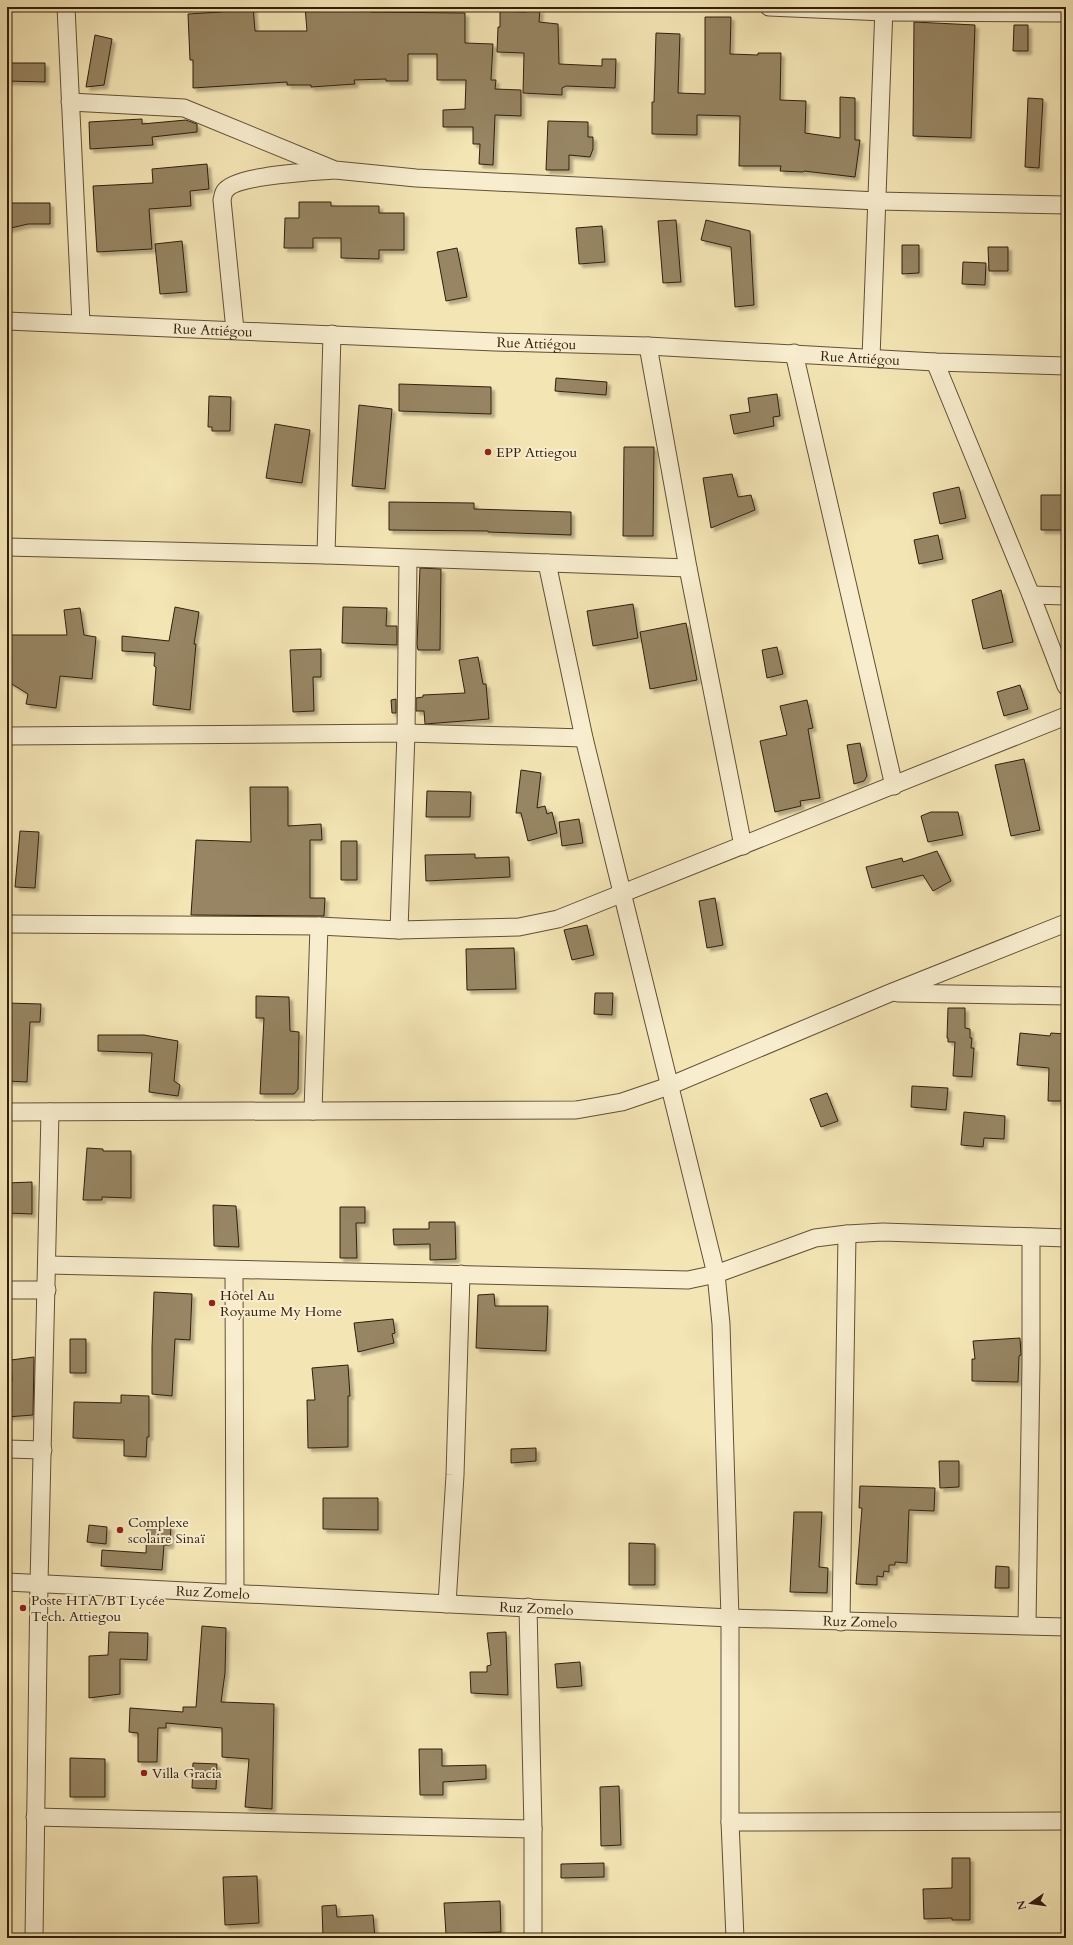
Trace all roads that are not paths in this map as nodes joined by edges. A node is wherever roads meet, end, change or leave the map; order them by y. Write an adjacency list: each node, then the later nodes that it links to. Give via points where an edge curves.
1 (66, 7): 5 (street)
2 (768, 7): 3 (street)
3 (884, 10): 4 (street); 7 (street)
4 (1066, 13)
5 (70, 102): 6 (street, via 184,108); 10 (street)
6 (335, 170): 7 (street, via 416,178); 11 (street, via 268,176 236,183 225,190 222,200)
7 (877, 201): 8 (street); 15 (street)
8 (1066, 205)
9 (7, 321): 10 (street, Rue Attiégou)
10 (81, 323): 11 (street, Rue Attiégou)
11 (235, 330): 12 (street, Rue Attiégou)
12 (332, 334): 13 (street, Rue Attiégou); 19 (street)
13 (648, 346): 14 (street, Rue Attiégou); 22 (street)
14 (794, 353): 15 (street, Rue Attiégou); 30 (street)
15 (871, 358): 16 (street, Rue Attiégou)
16 (935, 362): 17 (street, Rue Attiégou); 23 (street)
17 (1066, 366)
18 (7, 547): 19 (street)
19 (326, 555): 20 (street)
20 (408, 558): 21 (street); 27 (street)
21 (547, 563): 22 (street); 29 (street)
22 (688, 568): 31 (street)
23 (1031, 595): 24 (street); 25 (street)
24 (1066, 596)
25 (1066, 686)
26 (1066, 716): 30 (street)
27 (406, 734): 28 (street); 29 (street); 36 (street)
28 (7, 736)
29 (584, 738): 32 (street)
30 (894, 786): 31 (street)
31 (742, 846): 32 (street)
32 (623, 893): 36 (street, via 558,919 519,927); 39 (street)
33 (1066, 923): 37 (street)
34 (7, 924): 35 (street)
35 (319, 926): 36 (street); 42 (street)
36 (399, 930)
37 (890, 993): 38 (street); 39 (street)
38 (1066, 996)
39 (669, 1086): 42 (street, via 622,1102 576,1110); 49 (street)
40 (7, 1112): 41 (street)
41 (50, 1112): 42 (street); 46 (street)
42 (313, 1112)
43 (848, 1234): 44 (street, via 883,1232); 49 (street, via 815,1238); 60 (street)
44 (1031, 1237): 45 (street); 61 (street)
45 (1066, 1238)
46 (48, 1264): 47 (street); 51 (street)
47 (234, 1270): 48 (street); 56 (street)
48 (461, 1274): 49 (street, via 688,1280); 57 (street, via 455,1475)
49 (716, 1274): 59 (street, via 721,1324)
50 (7, 1290): 51 (street)
51 (46, 1290): 53 (street)
52 (7, 1449): 53 (street)
53 (43, 1450): 55 (street)
54 (7, 1582): 55 (street, Ruz Zomelo)
55 (39, 1583): 56 (street, Ruz Zomelo); 63 (street)
56 (234, 1593): 57 (street, Ruz Zomelo)
57 (447, 1604): 58 (street, Ruz Zomelo)
58 (528, 1607): 59 (street, Ruz Zomelo); 66 (street)
59 (730, 1618): 60 (street, Ruz Zomelo); 65 (street)
60 (841, 1622): 61 (street, Ruz Zomelo)
61 (1027, 1625): 62 (street, Ruz Zomelo)
62 (1066, 1627)
63 (35, 1817): 66 (street); 67 (street)
64 (1066, 1821): 65 (street)
65 (730, 1822): 69 (street)
66 (533, 1829): 68 (street)
67 (34, 1938)
68 (533, 1938)
69 (735, 1938)

